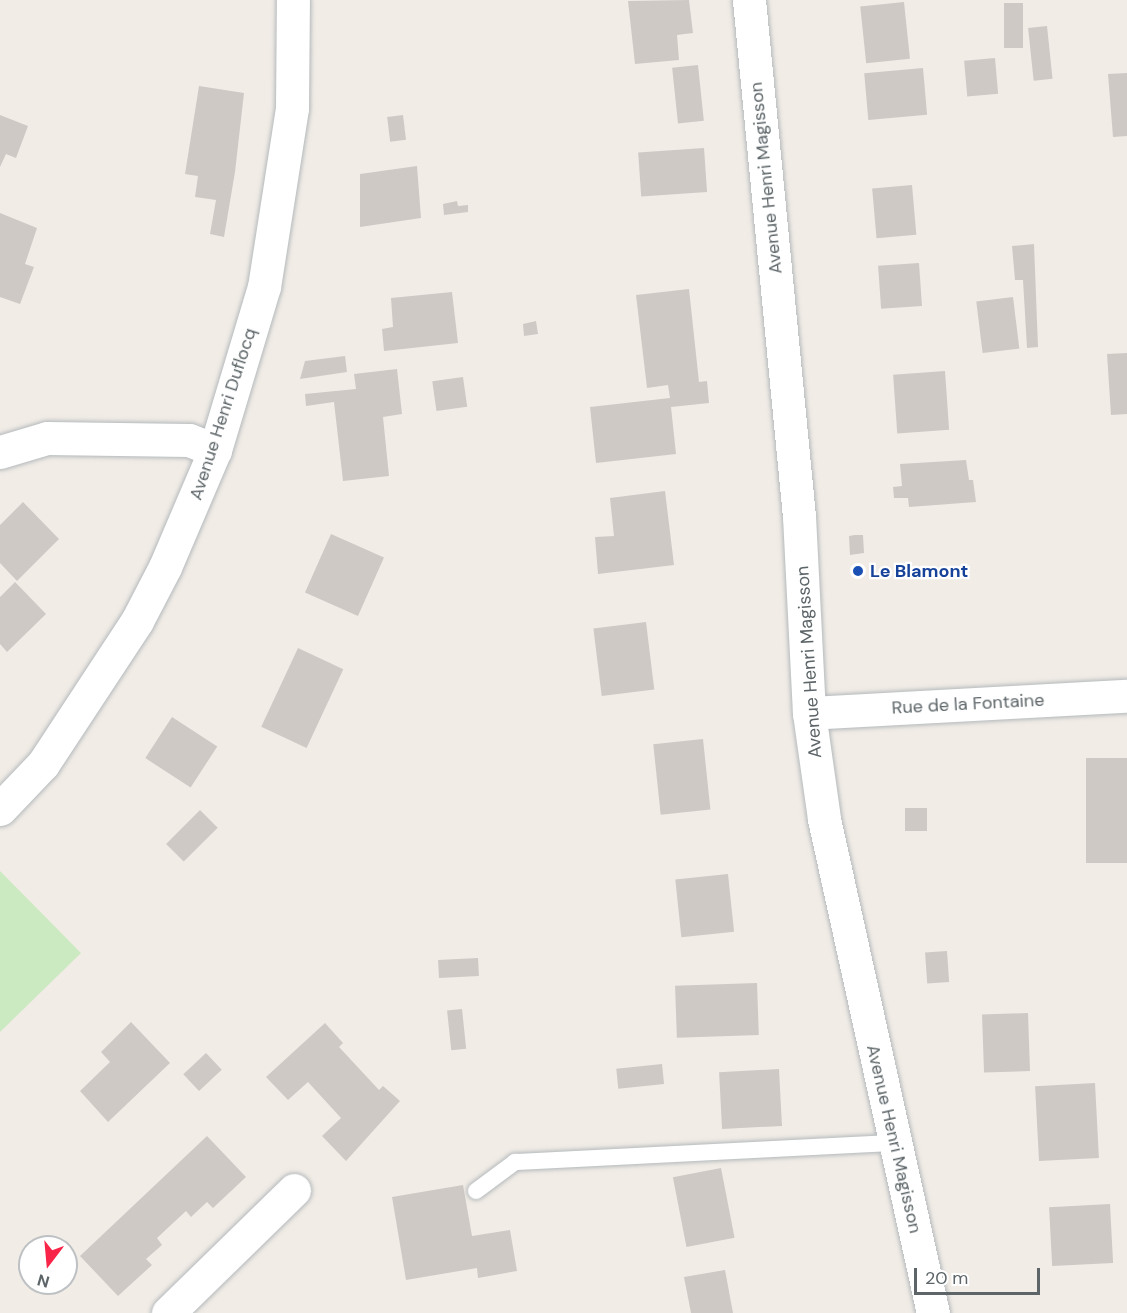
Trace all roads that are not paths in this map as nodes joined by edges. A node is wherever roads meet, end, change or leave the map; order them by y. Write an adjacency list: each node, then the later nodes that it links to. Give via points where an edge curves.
1 (292, 0): 3 (street, Avenue Henri Duflocq, via 292,108 264,287)
2 (749, 0): 6 (street, Avenue Henri Magisson, via 799,516)
3 (215, 450): 4 (street, via 189,440 47,438); 7 (street, Avenue Henri Duflocq, via 165,567 137,621 43,764)
4 (0, 452)
5 (1127, 696): 6 (street, Rue de la Fontaine)
6 (809, 713): 8 (street, Avenue Henri Magisson, via 824,819)
7 (0, 809)
8 (894, 1143): 10 (lane, via 515,1162); 12 (street, Avenue Henri Magisson)
9 (294, 1190): 11 (street)
10 (476, 1191)
11 (168, 1313)
12 (933, 1313)

